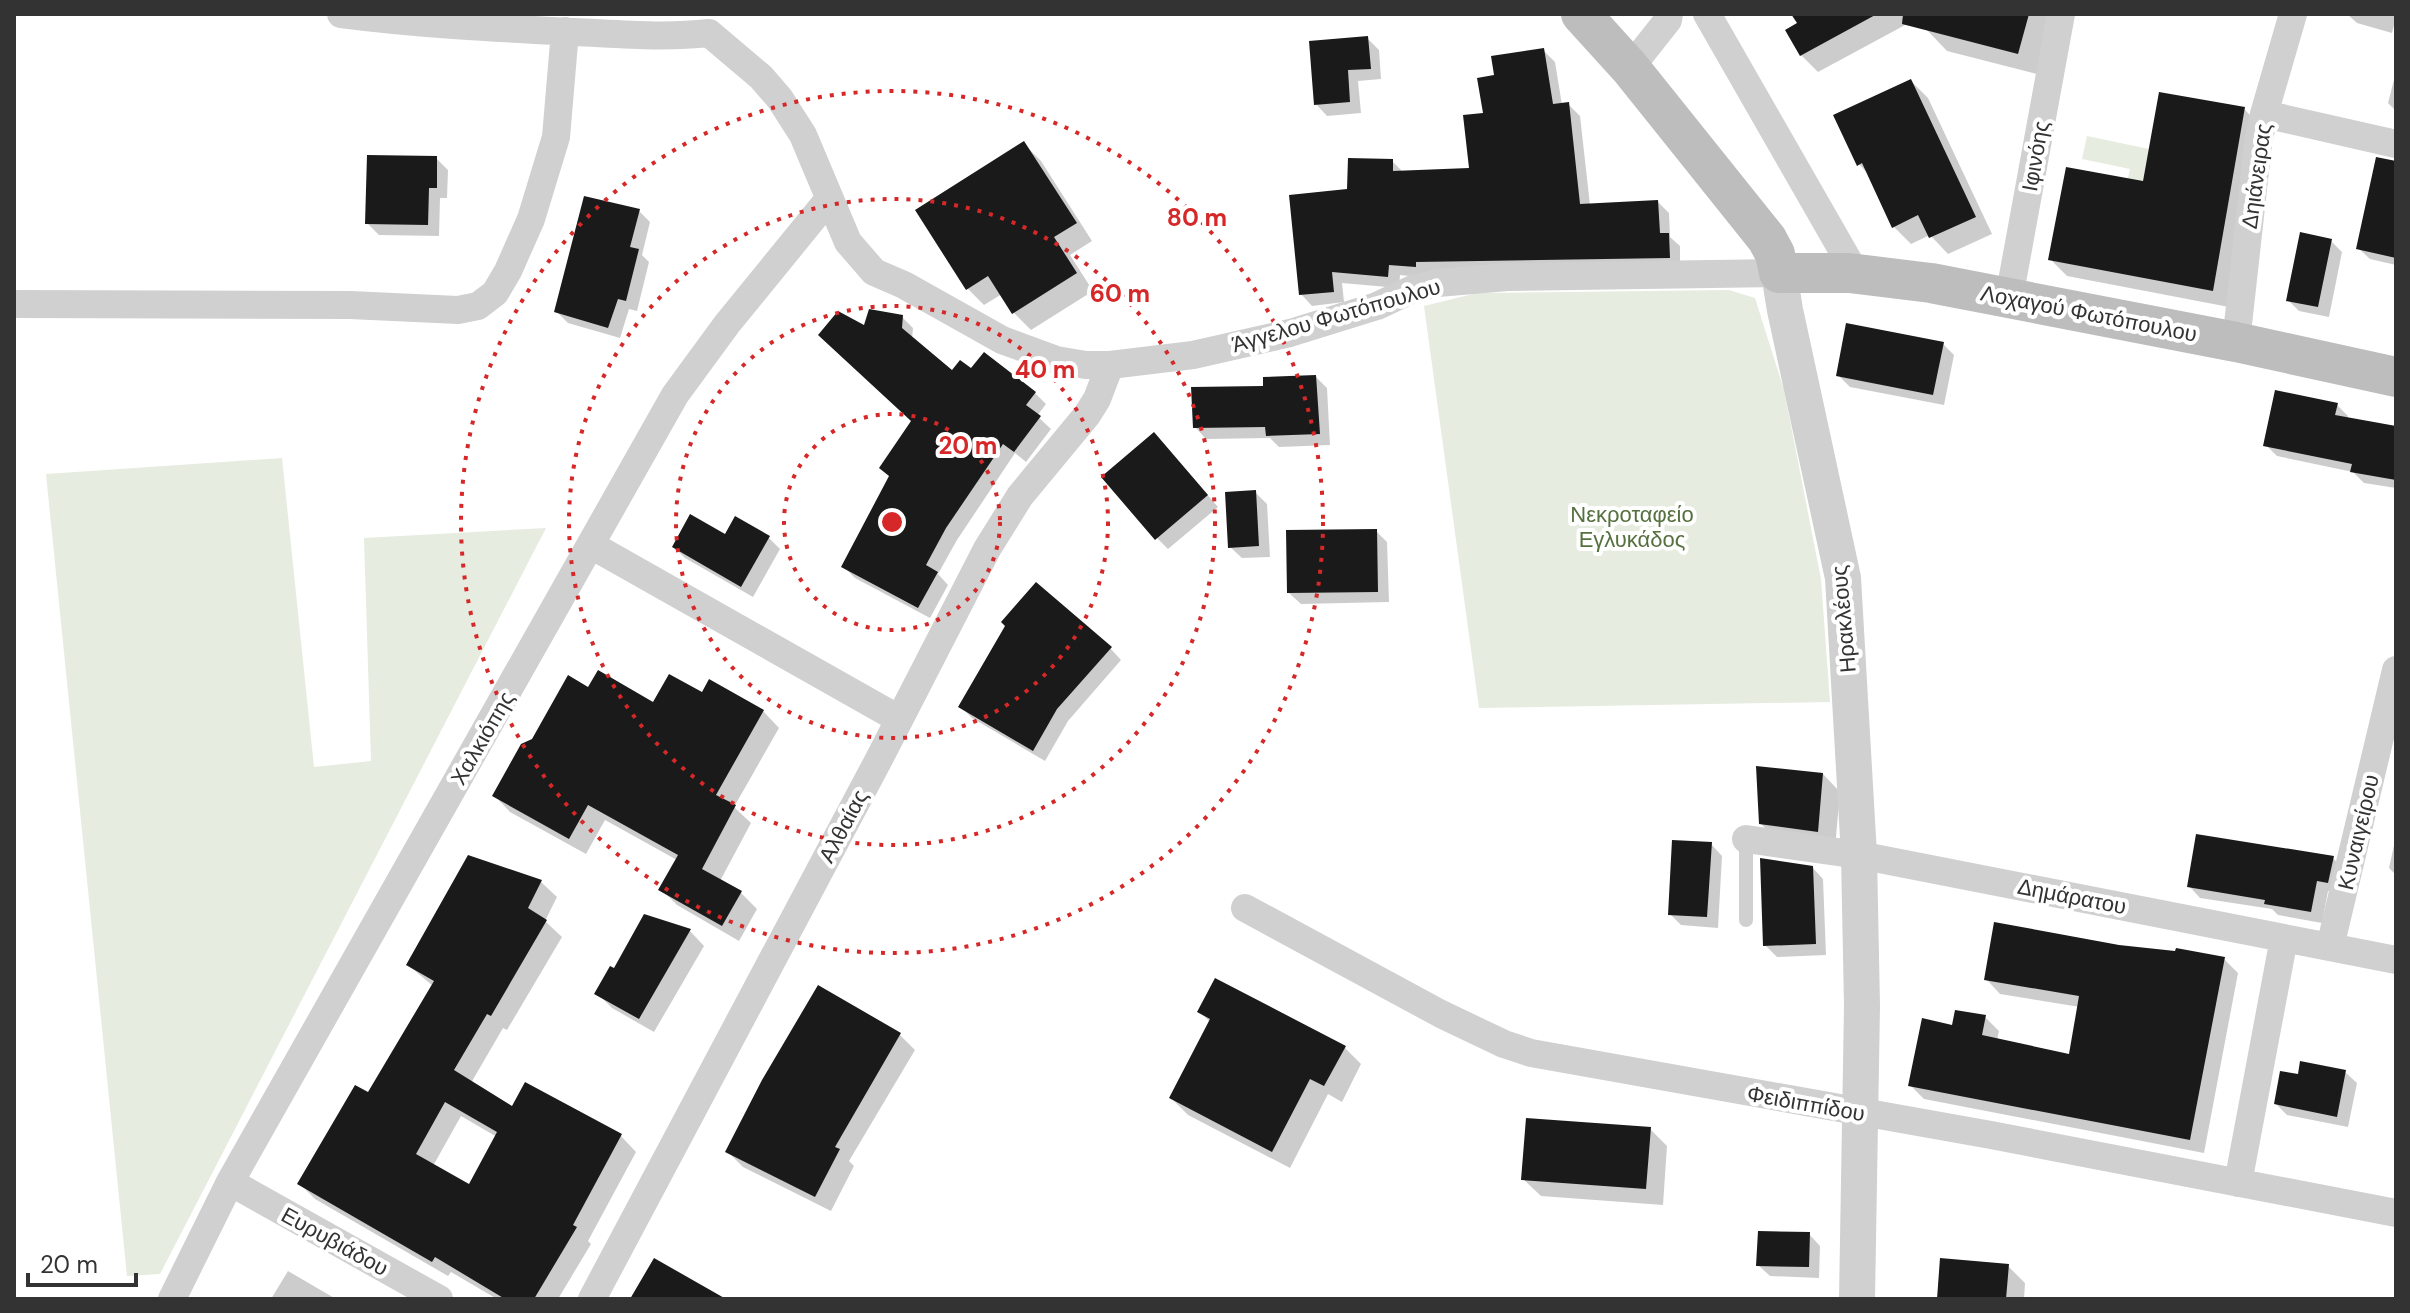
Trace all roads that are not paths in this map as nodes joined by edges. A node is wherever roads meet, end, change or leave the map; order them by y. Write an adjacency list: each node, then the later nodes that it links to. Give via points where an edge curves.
1 (341, 14): 8 (street)
2 (1581, 14): 9 (main road, Ηρακλέους)
3 (1669, 14): 9 (street)
4 (1707, 14): 14 (street)
5 (2061, 14): 15 (street, Ιφινόης)
6 (2293, 14): 10 (street, Δηιάνειρας)
7 (707, 24): 8 (street, via 674,37); 12 (street, Άγγελου Φωτόπουλου, via 780,99 803,135)
8 (565, 31): 16 (street, via 556,137 531,219 495,293 478,306 458,310)
9 (1630, 68): 13 (main road, Ηρακλέους, via 1767,239)
10 (2264, 114): 11 (street); 17 (street, Δηιάνειρας)
11 (2396, 144)
12 (828, 200): 18 (street, Άγγελου Φωτόπουλου, via 848,242 874,272 1021,349 1070,363); 20 (street, Χαλκιόπης, via 704,353 637,458)
13 (1779, 273): 14 (main road, Λοχαγού Φωτόπουλου); 18 (street, Άγγελου Φωτόπουλου, via 1438,283 1290,333 1193,355); 24 (street, Ηρακλέους, via 1843,578)
14 (1856, 274): 15 (main road, Λοχαγού Φωτόπουλου)
15 (2009, 298): 17 (main road, Λοχαγού Φωτόπουλου)
16 (14, 304)
17 (2236, 342): 19 (main road, Λοχαγού Φωτόπουλου)
18 (1110, 365): 22 (street, Αλθαίας, via 1087,415 1000,527)
19 (2396, 377)
20 (591, 545): 22 (street); 31 (street, Χαλκιόπης)
21 (2396, 670): 28 (street, Κυναιγείρου)
22 (899, 719): 36 (street, Αλθαίας)
23 (1746, 839): 24 (street, Δημάρατου); 26 (lane)
24 (1859, 855): 27 (street, Δημάρατου); 30 (street, Ηρακλέους)
25 (1245, 908): 30 (street, Φειδιππίδου, via 1441,1014 1518,1049)
26 (1746, 920)
27 (2284, 938): 28 (street, Δημάρατου); 32 (street)
28 (2330, 947): 29 (street, Δημάρατου)
29 (2396, 960)
30 (1860, 1113): 32 (street, Φειδιππίδου); 37 (street, Ηρακλέους)
31 (230, 1182): 34 (street, Χαλκιόπης); 35 (street, Ευρυβιάδου)
32 (2238, 1183): 33 (street, Φειδιππίδου)
33 (2396, 1213)
34 (172, 1299)
35 (439, 1299)
36 (592, 1299)
37 (1857, 1299)

